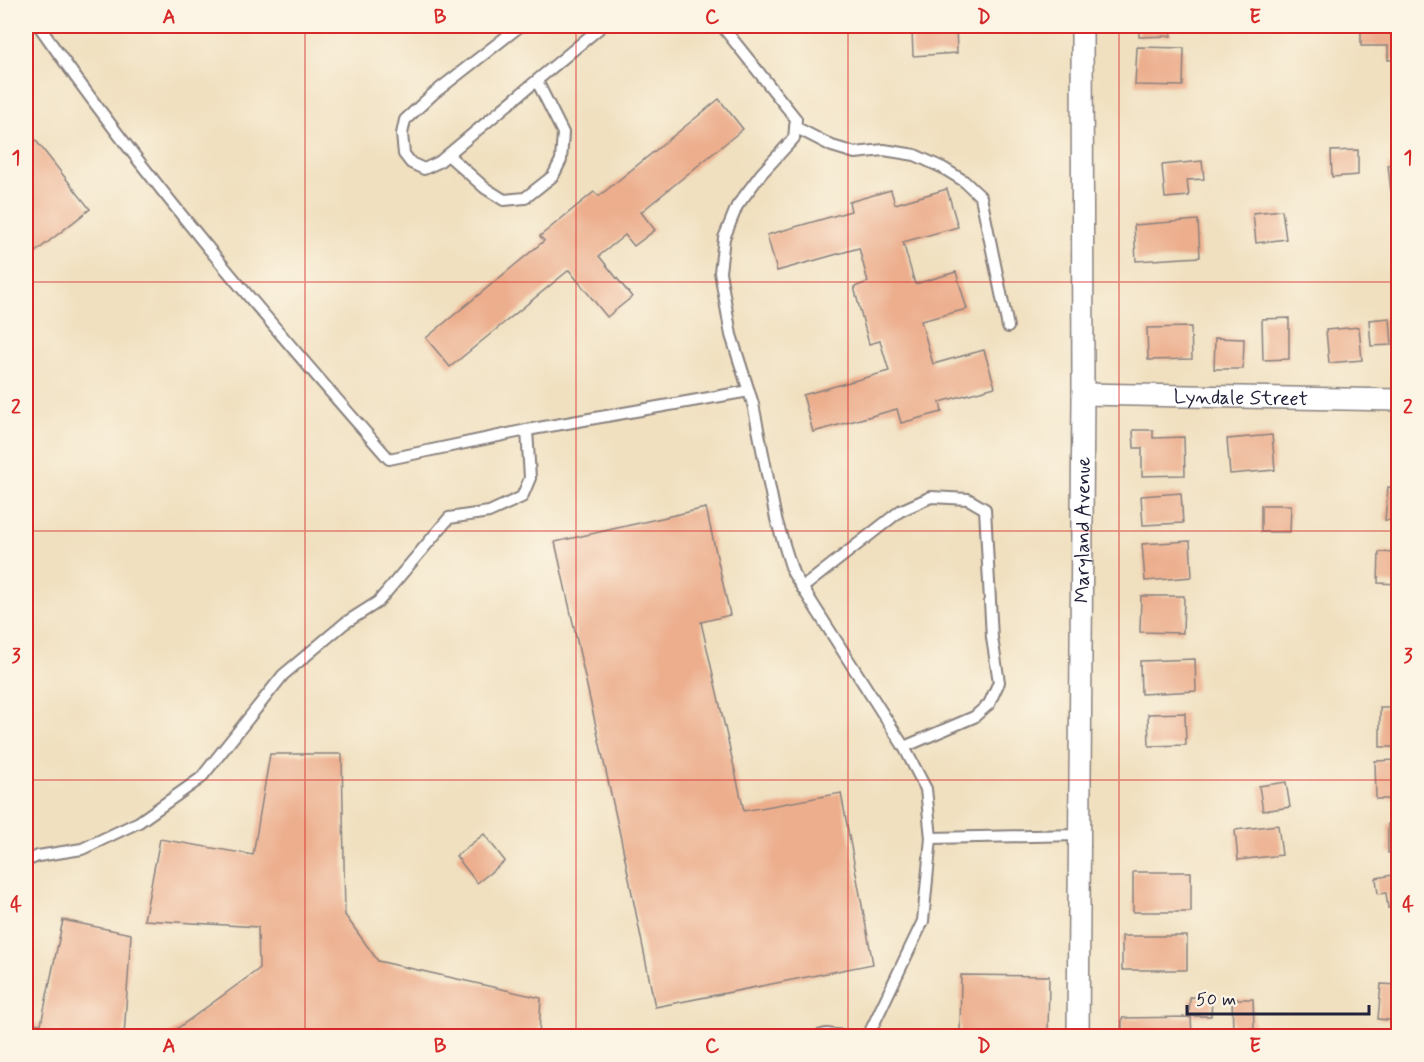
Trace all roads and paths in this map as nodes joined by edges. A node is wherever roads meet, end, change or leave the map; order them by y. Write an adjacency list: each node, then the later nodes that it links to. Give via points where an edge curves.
1 (39, 26): 13 (lane, via 188,225 389,459)
2 (520, 26): 8 (lane, via 405,120 404,154 411,163 424,169)
3 (602, 26): 6 (lane)
4 (722, 26): 7 (lane, via 796,119)
5 (1082, 26): 11 (street, Maryland Avenue)
6 (537, 81): 8 (lane); 8 (lane, via 563,133 561,160 553,176 525,198 504,200)
7 (795, 127): 9 (lane, via 855,153 884,150 915,154 964,181 981,197); 10 (lane, via 794,138 737,206 724,238 720,272 731,335)
8 (448, 155)
9 (1008, 327)
10 (749, 391): 13 (lane); 14 (lane, via 776,519 793,573)
11 (1083, 394): 12 (street, Lyndale Street); 16 (street, Maryland Avenue)
12 (1398, 400)
13 (527, 430): 18 (lane, via 530,478 522,497 489,512 449,518 378,602 345,623 283,675 201,778 139,822 82,849)
14 (802, 588): 15 (lane); 15 (lane, via 900,511 931,498 968,499 985,509 992,638 999,682 989,704 974,717)
15 (904, 747): 17 (lane, via 926,789)
16 (1080, 835): 17 (lane); 22 (street, Maryland Avenue)
17 (931, 838): 21 (lane, via 923,921)
18 (26, 861)
19 (818, 1036): 20 (lane)
20 (844, 1036)
21 (868, 1036)
22 (1078, 1036)

